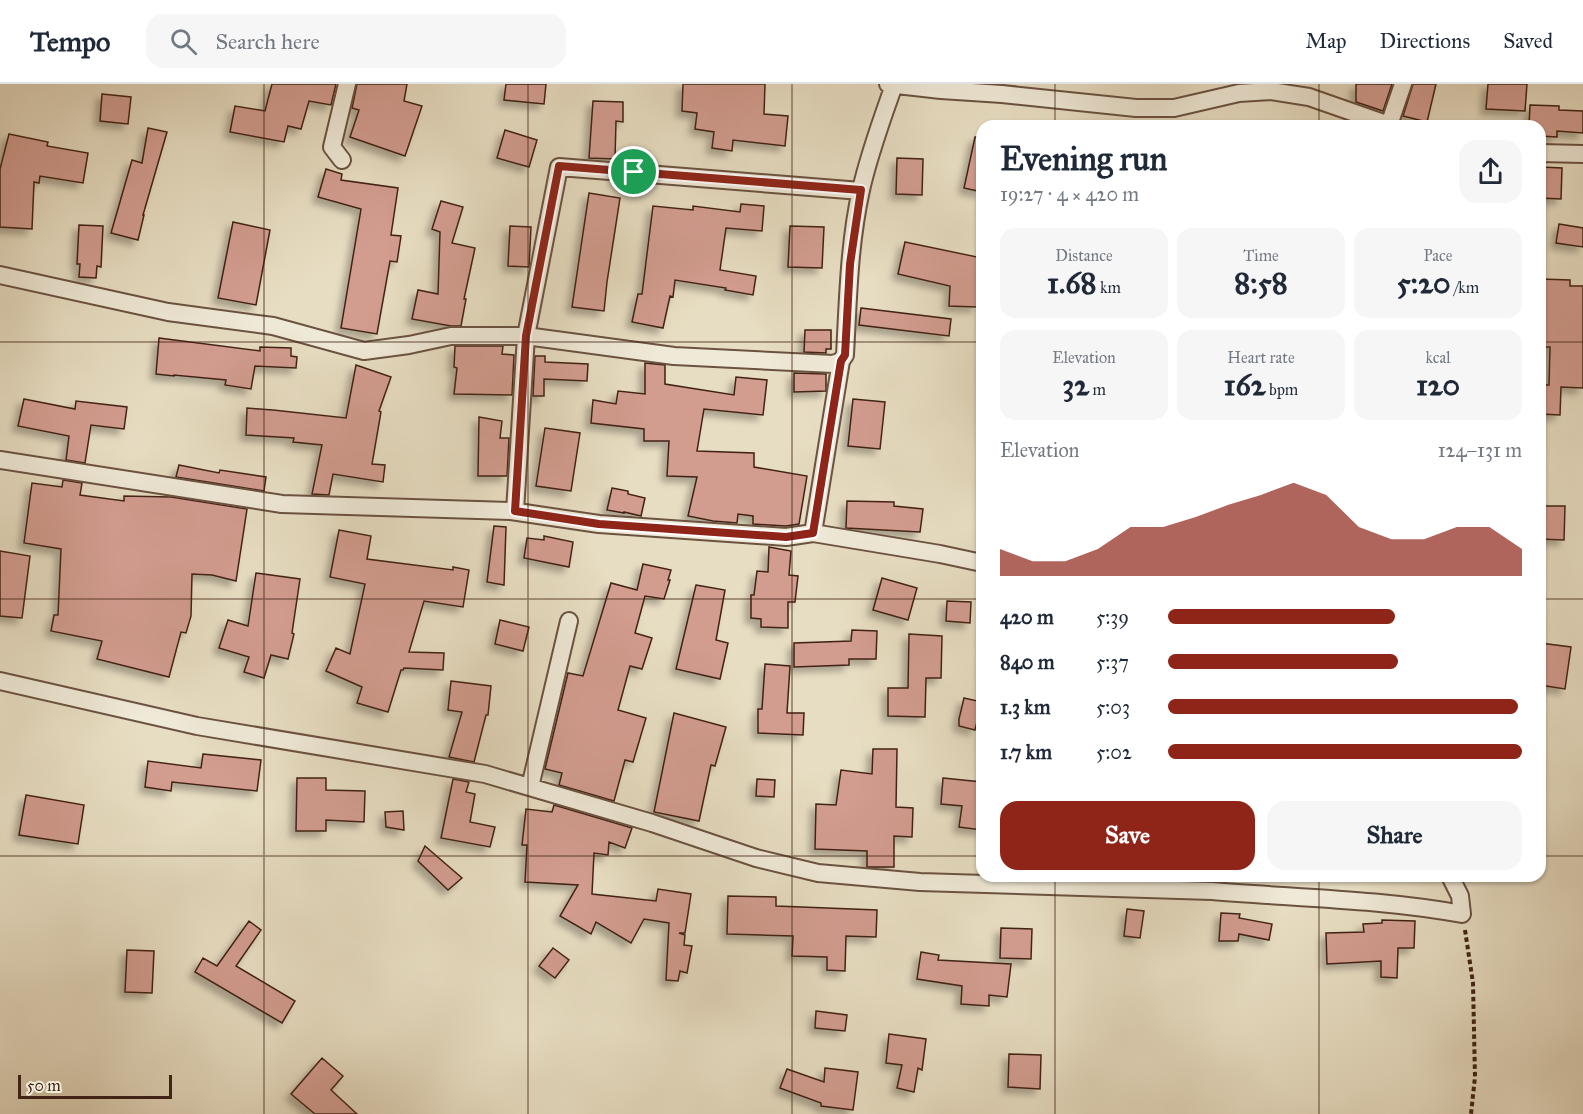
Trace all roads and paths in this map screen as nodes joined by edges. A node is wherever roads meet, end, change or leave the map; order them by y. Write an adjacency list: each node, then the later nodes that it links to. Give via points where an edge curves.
1 (347, 84): 10 (street, via 333,147)
2 (888, 84): 4 (street)
3 (1403, 84): 7 (street)
4 (894, 85): 5 (street); 11 (street)
5 (1000, 89): 6 (street, via 1136,108 1174,108 1239,93 1271,91 1309,97)
6 (1351, 120)
7 (1392, 120)
8 (1546, 153): 9 (street)
9 (1583, 154)
10 (342, 160)
11 (861, 190): 13 (street, via 559,166); 14 (street, via 850,264 845,355)
12 (0, 275): 13 (street, via 168,312 273,326 364,351 451,336)
13 (526, 336): 14 (street, via 674,356 822,364); 16 (street)
14 (841, 361): 17 (street)
15 (0, 460): 16 (street, via 282,504)
16 (515, 511): 17 (street, via 599,524 786,537)
17 (813, 533): 18 (street)
18 (976, 562)
19 (569, 621): 21 (street)
20 (0, 681): 21 (street, via 196,726 485,774)
21 (530, 787): 23 (street, via 756,858 818,873 920,882 1212,891 1355,900)
22 (1453, 882): 23 (street)
23 (1462, 914): 24 (path, via 1473,983)
24 (1472, 1114)

